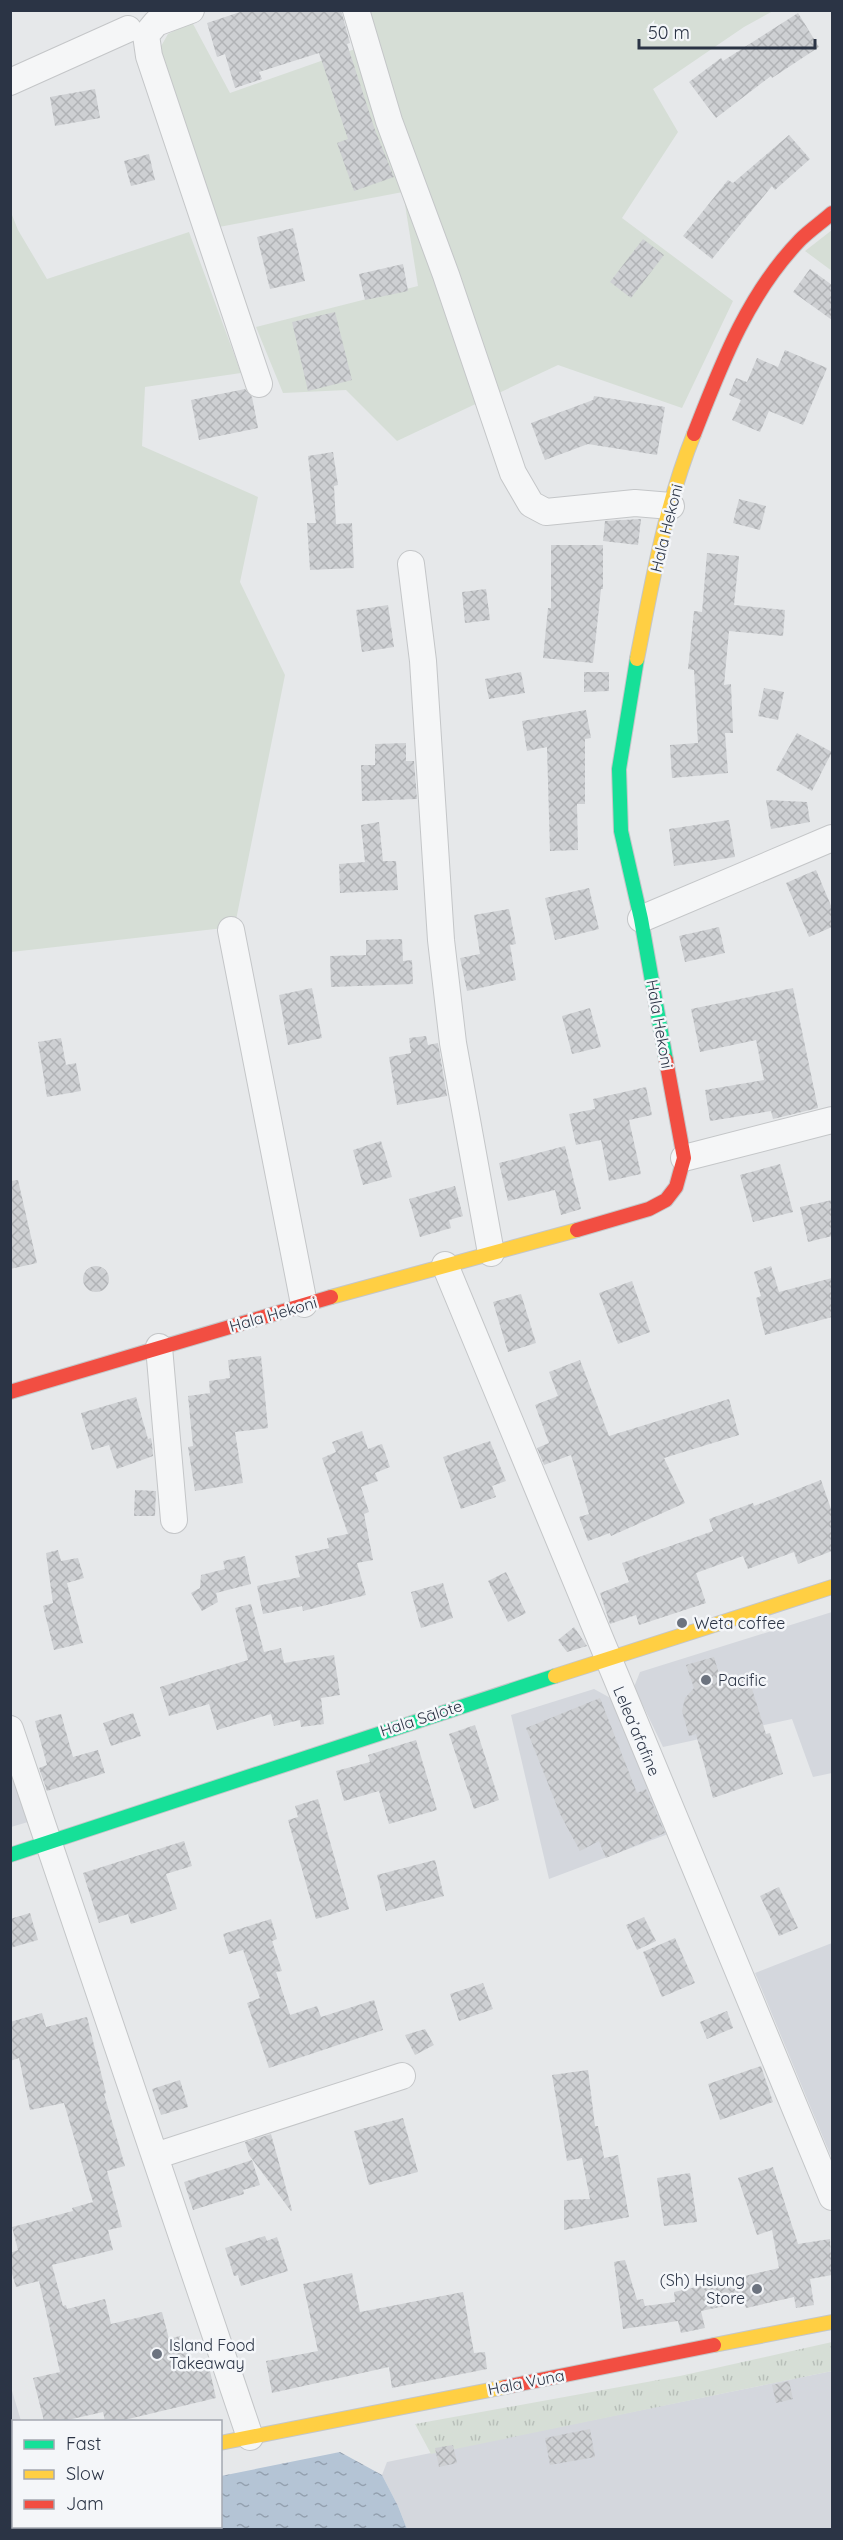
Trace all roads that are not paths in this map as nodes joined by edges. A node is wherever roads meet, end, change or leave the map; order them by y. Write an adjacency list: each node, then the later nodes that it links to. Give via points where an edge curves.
1 (191, 10): 3 (street, via 156,22)
2 (356, 10): 7 (street, via 389,121 513,473 531,504 546,512 635,503)
3 (132, 25): 4 (street); 6 (street, via 149,56)
4 (10, 82)
5 (832, 213): 7 (street, Hala Hekoni, via 800,240 752,302 724,356)
6 (259, 384)
7 (670, 506): 10 (street, Hala Hekoni, via 628,704 619,769 621,831)
8 (411, 564): 14 (street, via 423,661 441,940 453,1043)
9 (832, 838): 10 (street)
10 (641, 920): 13 (street, Hala Hekoni)
11 (231, 930): 16 (street)
12 (832, 1120): 13 (street)
13 (684, 1158): 14 (street, Hala Hekoni, via 682,1177 674,1194 657,1206)
14 (491, 1252): 15 (street, Hala Hekoni)
15 (445, 1264): 16 (street, Hala Hekoni); 21 (street, Lelea’afafine)
16 (304, 1304): 17 (street, Hala Hekoni)
17 (159, 1347): 18 (street, Hala Hekoni); 19 (street)
18 (10, 1392)
19 (174, 1520)
20 (832, 1587): 21 (street, Hala Sālote)
21 (607, 1659): 23 (street, Hala Sālote); 27 (street, Lelea’afafine)
22 (10, 1729): 23 (street)
23 (49, 1842): 24 (street, Hala Sālote); 26 (street)
24 (10, 1855)
25 (402, 2076): 26 (street)
26 (155, 2156): 29 (street)
27 (832, 2197)
28 (832, 2322): 29 (street, Hala Vuna)
29 (250, 2437): 30 (street, Hala Vuna)
30 (222, 2443)

